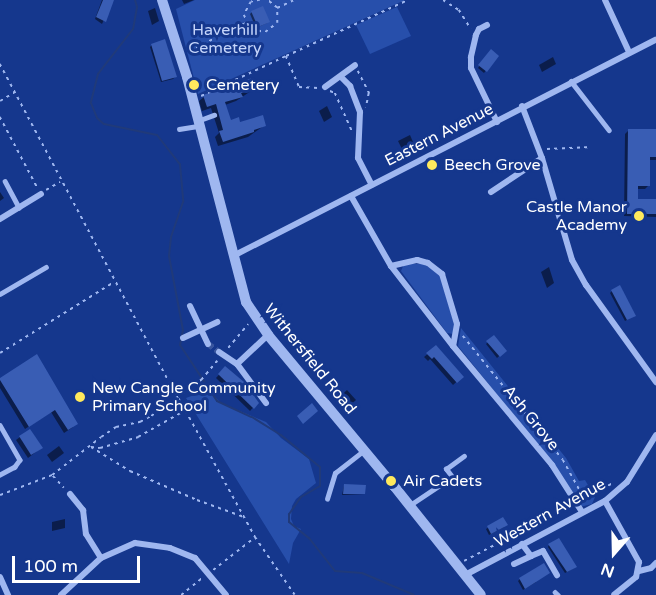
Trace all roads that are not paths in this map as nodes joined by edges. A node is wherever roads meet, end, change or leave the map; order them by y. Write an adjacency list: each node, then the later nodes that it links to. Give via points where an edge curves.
1 (162, 0): 13 (street, Withersfield Road)
2 (605, 0): 5 (street)
3 (487, 25): 12 (street, via 476,35 471,68)
4 (656, 40): 5 (street, Eastern Avenue)
5 (628, 52): 8 (street, Eastern Avenue)
6 (355, 65): 7 (street)
7 (341, 77): 9 (street); 18 (street, via 350,86 360,112 358,158)
8 (571, 81): 10 (street, Eastern Avenue); 15 (lane)
9 (325, 87)
10 (522, 106): 12 (street, Eastern Avenue); 16 (street)
11 (214, 115): 13 (lane)
12 (497, 122): 18 (street, Eastern Avenue)
13 (198, 123): 14 (lane); 24 (street, Withersfield Road)
14 (179, 129)
15 (609, 130)
16 (541, 156): 19 (street); 37 (street, via 572,260)
17 (5, 181): 22 (lane)
18 (372, 185): 21 (street, Eastern Avenue)
19 (491, 192)
20 (41, 194): 22 (street)
21 (351, 196): 24 (street, Eastern Avenue); 25 (street, Ash Grove)
22 (19, 207): 23 (street)
23 (0, 219)
24 (235, 255): 31 (street, Withersfield Road, via 242,293)
25 (392, 266): 34 (street, Ash Grove); 34 (street, via 417,260 435,267 445,282 457,329)
26 (46, 267): 27 (lane)
27 (0, 294)
28 (190, 306): 30 (street)
29 (218, 322): 30 (street)
30 (199, 330): 32 (street); 33 (street)
31 (268, 335): 36 (street); 41 (street, Withersfield Road)
32 (183, 338)
33 (208, 344)
34 (453, 346): 48 (street, Ash Grove, via 552,465)
35 (220, 353): 36 (street)
36 (237, 364): 38 (street)
37 (656, 382)
38 (266, 403)
39 (0, 425): 43 (lane, via 20,460)
40 (656, 435): 46 (street, Western Avenue, via 627,482)
41 (364, 450): 45 (lane, via 335,473); 47 (street, Withersfield Road)
42 (464, 456): 47 (lane, via 446,469 452,477)
43 (0, 475)
44 (70, 494): 51 (street, via 83,510 86,534)
45 (327, 499)
46 (605, 501): 48 (street, Western Avenue); 54 (street, via 636,554)
47 (410, 505): 55 (street, Withersfield Road)
48 (582, 512): 49 (street, Western Avenue)
49 (522, 544): 50 (street); 55 (street, Western Avenue)
50 (531, 556): 53 (street); 56 (street, via 543,551)
51 (101, 558): 59 (street); 60 (street, via 135,543 170,548 195,558)
52 (656, 563): 54 (street)
53 (514, 564)
54 (639, 571): 62 (street)
55 (467, 574): 61 (street, Withersfield Road)
56 (557, 576)
57 (0, 577): 58 (street)
58 (8, 595)
59 (61, 595)
60 (226, 595)
61 (481, 595)
62 (614, 595)

